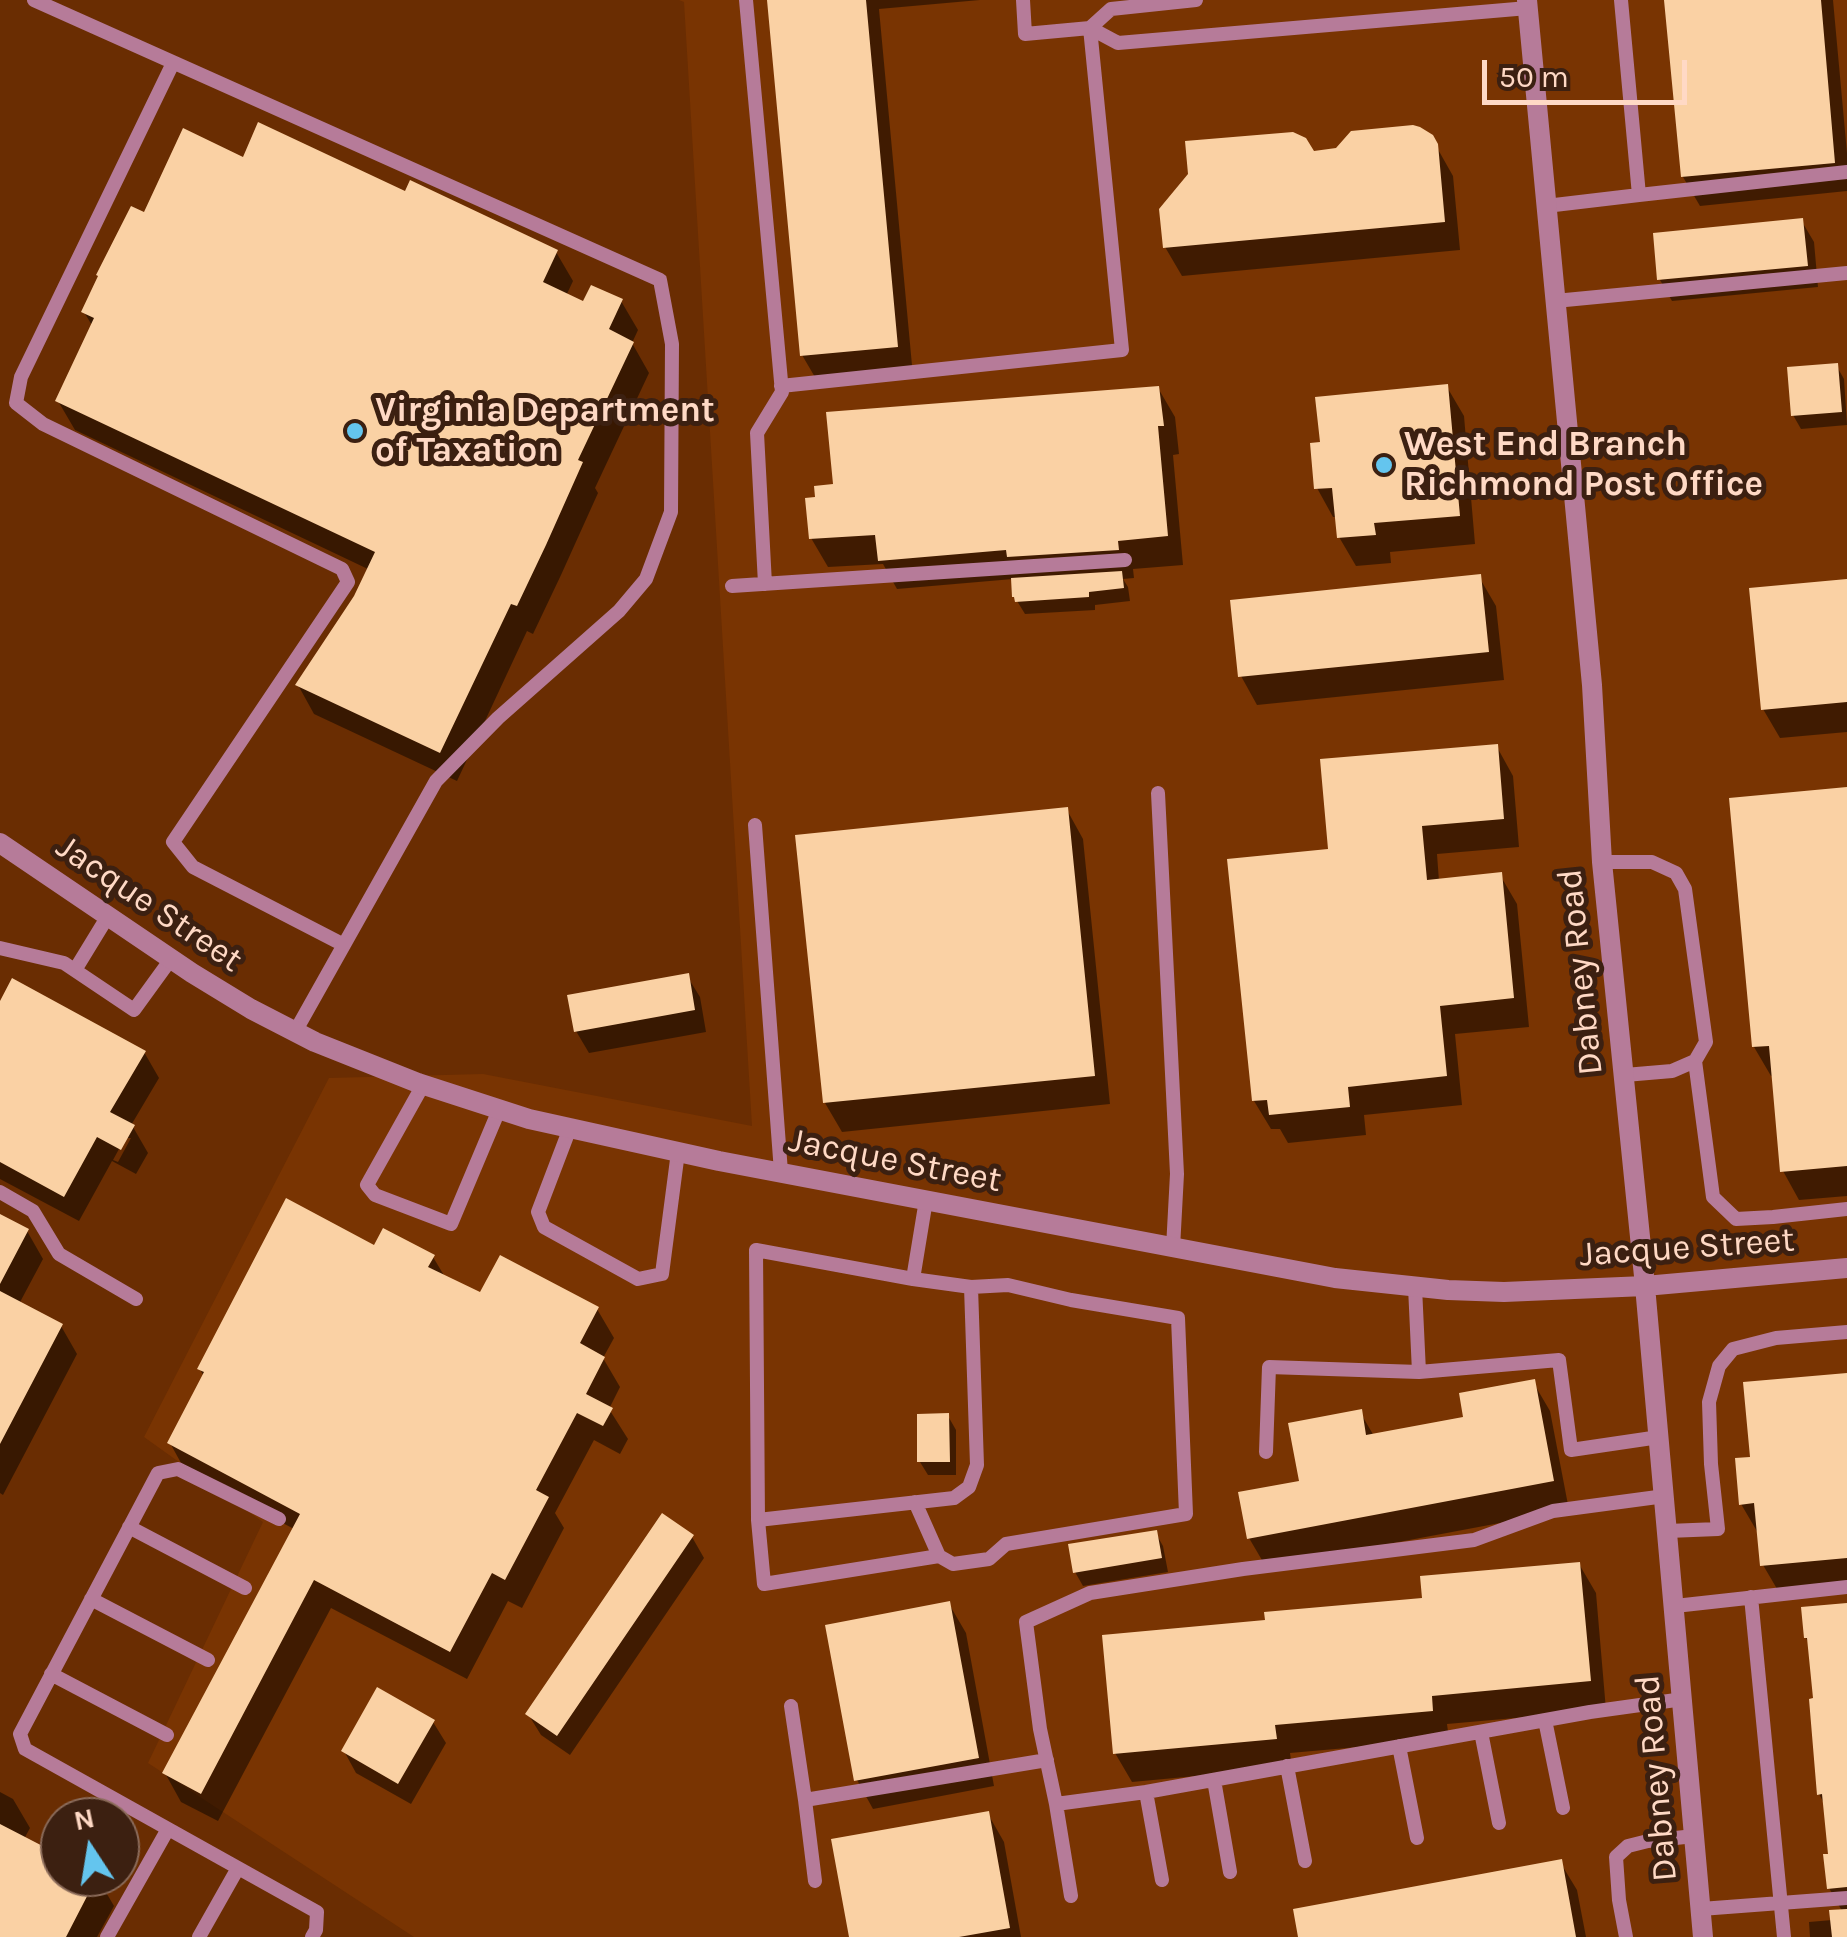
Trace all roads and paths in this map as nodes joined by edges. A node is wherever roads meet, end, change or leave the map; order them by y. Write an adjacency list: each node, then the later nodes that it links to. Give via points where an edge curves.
1 (34, 0): 8 (lane)
2 (746, 0): 14 (lane)
3 (1023, 0): 7 (lane, via 1026,34)
4 (1196, 0): 7 (lane, via 1111,9)
5 (1621, 0): 10 (lane)
6 (1528, 4): 7 (lane, via 1118,43); 11 (street, Dabney Road)
7 (1090, 28): 14 (lane, via 1122,350)
8 (173, 63): 23 (lane, via 21,376 16,403 43,424 342,569 348,582 174,842 193,867); 23 (lane, via 660,280 672,344 672,512 646,579 436,782)
9 (1847, 172): 10 (lane)
10 (1639, 195): 11 (lane)
11 (1546, 206): 13 (street, Dabney Road)
12 (1847, 272): 13 (lane)
13 (1555, 301): 21 (street, Dabney Road)
14 (781, 386): 16 (lane, via 757,433)
15 (1125, 560): 16 (lane)
16 (765, 584): 17 (lane)
17 (732, 586)
18 (1158, 793): 38 (lane, via 1177,1174)
19 (755, 825): 34 (lane)
20 (0, 844): 22 (street, Jacque Street)
21 (1602, 862): 28 (lane, via 1652,862 1676,873 1685,888 1706,1042); 29 (street, Dabney Road)
22 (108, 916): 25 (street, Jacque Street); 26 (lane)
23 (344, 945): 27 (lane)
24 (0, 948): 26 (lane)
25 (171, 960): 26 (lane, via 134,1010); 27 (street, Jacque Street)
26 (75, 970)
27 (295, 1032): 30 (street, Jacque Street)
28 (1694, 1062): 29 (lane); 37 (lane, via 1713,1197 1736,1219)
29 (1625, 1075): 42 (street, Dabney Road)
30 (423, 1085): 31 (street, Jacque Street); 31 (lane, via 367,1185 375,1195 451,1224)
31 (499, 1110): 32 (street, Jacque Street)
32 (570, 1128): 33 (street, Jacque Street); 33 (lane, via 538,1212 544,1227 638,1279 662,1274)
33 (678, 1152): 34 (street, Jacque Street)
34 (781, 1172): 36 (street, Jacque Street)
35 (0, 1192): 44 (lane, via 33,1211 59,1254)
36 (926, 1200): 38 (street, Jacque Street); 40 (lane)
37 (1847, 1209)
38 (1173, 1248): 41 (street, Jacque Street)
39 (1847, 1268): 42 (street, Jacque Street)
40 (913, 1279): 43 (lane); 52 (lane, via 756,1250)
41 (1414, 1286): 42 (street, Jacque Street, via 1504,1292); 46 (lane)
42 (1645, 1286): 47 (street, Dabney Road)
43 (971, 1287): 50 (lane, via 976,1464 970,1487 954,1498); 55 (lane, via 1008,1285 1178,1318 1186,1514 1006,1544 989,1559 954,1564)
44 (136, 1298)
45 (1847, 1332): 54 (lane, via 1733,1349 1719,1366 1709,1402 1718,1529)
46 (1419, 1372): 47 (lane, via 1559,1360 1571,1450); 48 (lane, via 1269,1367)
47 (1659, 1437): 49 (street, Dabney Road)
48 (1266, 1452)
49 (1665, 1496): 54 (street, Dabney Road); 69 (lane, via 1553,1511 1474,1540 1090,1593 1026,1622)
50 (915, 1502): 52 (lane); 55 (lane)
51 (279, 1520): 53 (lane, via 178,1469 158,1473)
52 (758, 1520): 55 (lane, via 764,1584)
53 (129, 1527): 57 (lane); 59 (lane)
54 (1668, 1532): 60 (street, Dabney Road)
55 (940, 1556)
56 (1847, 1587): 58 (lane)
57 (245, 1588)
58 (1751, 1597): 60 (lane); 87 (lane)
59 (91, 1599): 61 (lane); 62 (lane)
60 (1675, 1606): 63 (street, Dabney Road)
61 (208, 1660)
62 (52, 1674): 67 (lane); 77 (lane, via 20,1734 26,1749)
63 (1683, 1699): 65 (lane); 78 (street, Dabney Road)
64 (791, 1706): 73 (lane)
65 (1545, 1720): 66 (lane); 75 (lane)
66 (1481, 1732): 68 (lane); 76 (lane)
67 (167, 1735)
68 (1399, 1746): 70 (lane); 79 (lane)
69 (1047, 1760): 73 (lane); 74 (lane)
70 (1286, 1766): 71 (lane); 80 (lane)
71 (1214, 1780): 72 (lane); 82 (lane)
72 (1146, 1792): 74 (lane); 83 (lane)
73 (804, 1800): 84 (lane)
74 (1056, 1804): 85 (lane)
75 (1564, 1808)
76 (1499, 1823)
77 (168, 1829): 81 (lane); 89 (lane)
78 (1694, 1836): 88 (street, Dabney Road); 92 (lane, via 1648,1840 1616,1857)
79 (1416, 1838)
80 (1305, 1861)
81 (238, 1868): 90 (lane); 91 (lane, via 317,1912)
82 (1230, 1872)
83 (1162, 1880)
84 (815, 1881)
85 (1072, 1896)
86 (1847, 1898): 87 (lane)
87 (1781, 1904): 88 (lane); 94 (lane)
88 (1701, 1908): 93 (street, Dabney Road)
89 (108, 1937)
90 (199, 1937)
91 (312, 1937)
92 (1626, 1937)
93 (1703, 1937)
94 (1784, 1937)

